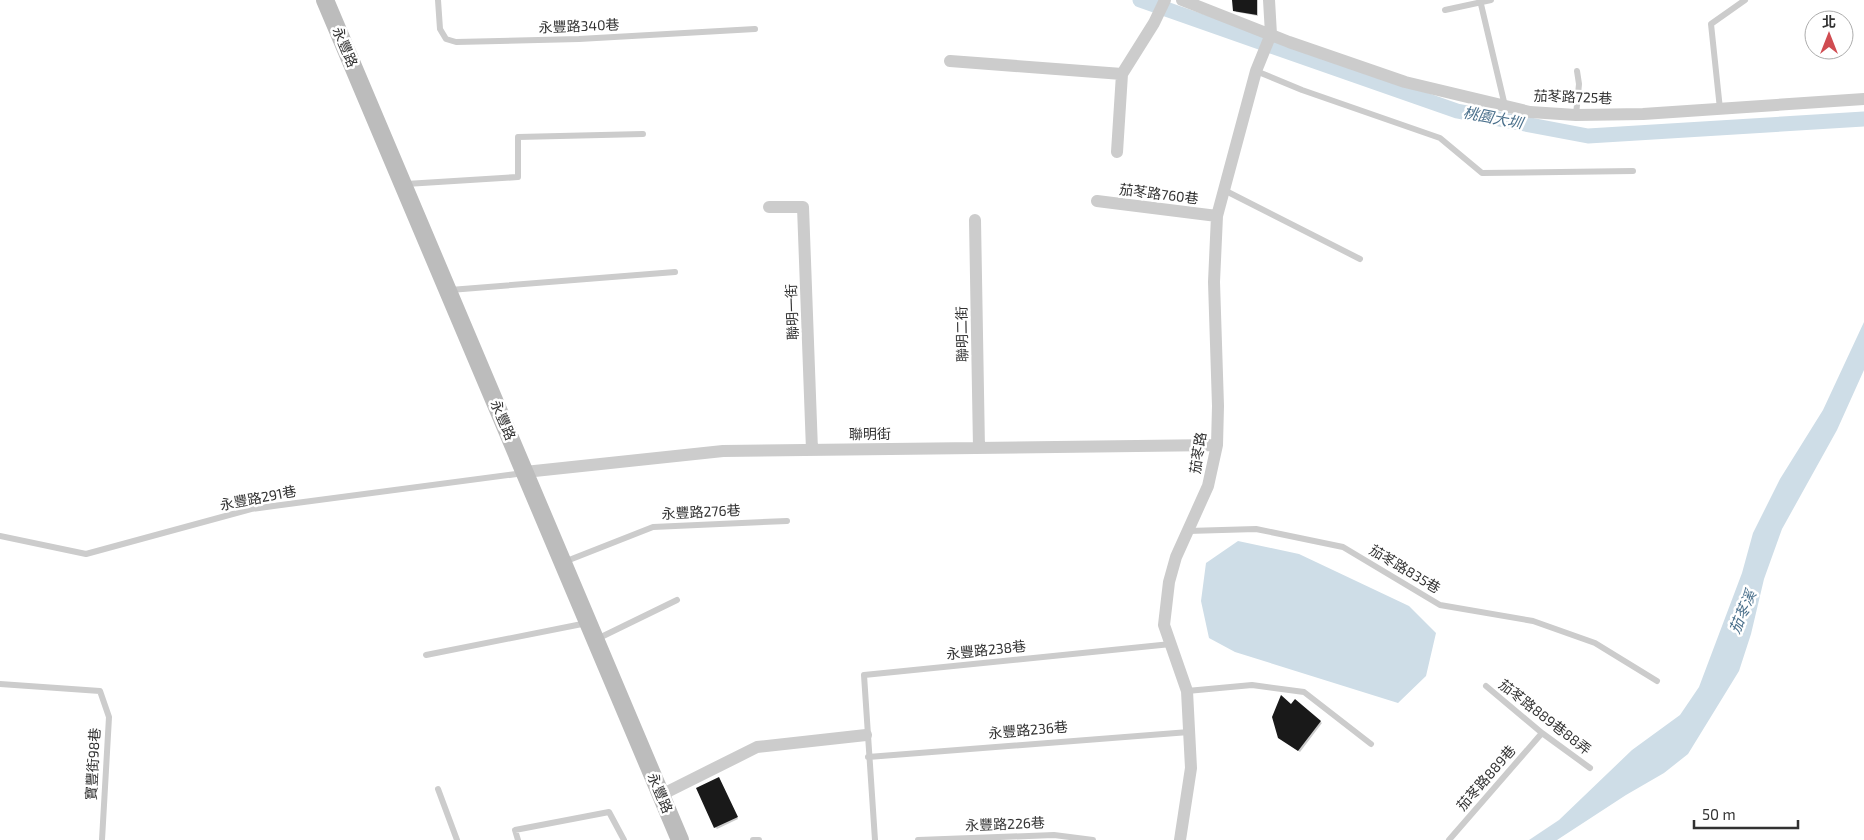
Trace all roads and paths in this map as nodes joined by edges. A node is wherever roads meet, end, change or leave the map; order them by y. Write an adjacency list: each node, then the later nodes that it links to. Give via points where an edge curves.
1 (325, 0): 23 (street, 永豐路)
2 (438, 0): 10 (lane, 永豐路340巷, via 440,30 446,39 456,42)
3 (1182, 0): 11 (street, 茄苳路725巷)
4 (1269, 0): 11 (street)
5 (1490, 0): 8 (lane)
6 (1745, 0): 18 (lane, via 1711,24)
7 (1164, 1): 15 (street)
8 (1481, 1): 9 (lane); 17 (lane)
9 (1445, 10)
10 (755, 29)
11 (1270, 37): 13 (street, 茄苳路); 17 (street, 茄苳路725巷, via 1405,82)
12 (950, 61): 15 (street)
13 (1257, 67): 22 (lane, via 1302,90 1440,138 1482,173); 24 (street, 茄苳路)
14 (1577, 71): 19 (lane)
15 (1122, 74): 21 (street)
16 (1864, 99): 18 (street, 茄苳路725巷)
17 (1506, 106): 19 (street, 茄苳路725巷, via 1530,112)
18 (1720, 110): 19 (street, 茄苳路725巷)
19 (1576, 115)
20 (643, 134): 23 (lane, via 518,137 518,177)
21 (1117, 152)
22 (1633, 171)
23 (404, 184): 31 (street, 永豐路)
24 (1223, 189): 27 (street, 茄苳路); 29 (lane)
25 (1097, 201): 27 (street, 茄苳路760巷)
26 (769, 207): 34 (street, 聯明一街, via 803,207)
27 (1217, 216): 32 (street, 茄苳路, via 1214,282)
28 (975, 220): 33 (street, 聯明二街)
29 (1360, 259)
30 (675, 272): 31 (lane)
31 (448, 290): 35 (street, 永豐路)
32 (1217, 445): 33 (street, 聯明街); 37 (street, 茄苳路, via 1208,486)
33 (979, 448): 34 (street, 聯明街)
34 (812, 450): 35 (street, 聯明街, via 723,451)
35 (525, 472): 38 (lane, 永豐路291巷, via 251,509 86,554); 39 (street, 永豐路)
36 (787, 520): 39 (lane, 永豐路276巷, via 653,527)
37 (1188, 531): 43 (street, 茄苳路, via 1169,582 1164,625); 45 (lane, 茄苳路835巷, via 1256,529 1343,547 1440,605 1533,621 1595,644)
38 (0, 536)
39 (563, 562): 41 (street, 永豐路)
40 (677, 600): 42 (lane)
41 (588, 623): 42 (street, 永豐路); 44 (lane)
42 (596, 640): 56 (street, 永豐路)
43 (1170, 644): 48 (street, 茄苳路); 51 (lane, 永豐路238巷, via 864,675)
44 (426, 655)
45 (1656, 681)
46 (0, 684): 57 (lane, 寶豐街98巷, via 100,691 109,717)
47 (1486, 686): 50 (lane, 茄苳路889巷88弄)
48 (1187, 691): 49 (street, 茄苳路); 52 (lane, via 1252,685 1304,692)
49 (1189, 732): 53 (lane, 永豐路236巷); 67 (street, 茄苳路, via 1191,768)
50 (1542, 733): 54 (lane, 茄苳路889巷88弄); 68 (lane, 茄苳路889巷)
51 (866, 735): 53 (lane); 56 (street, via 758,747)
52 (1371, 744)
53 (868, 757): 64 (lane)
54 (1590, 768)
55 (438, 789): 58 (lane)
56 (661, 795): 61 (street, 永豐路)
57 (102, 840)
58 (457, 840)
59 (518, 840): 60 (lane, via 515,830 609,812)
60 (624, 840)
61 (680, 840)
62 (753, 840): 63 (lane)
63 (759, 840)
64 (875, 840)
65 (918, 840): 66 (lane, 永豐路226巷, via 1054,835)
66 (1093, 840)
67 (1180, 840)
68 (1448, 840)

